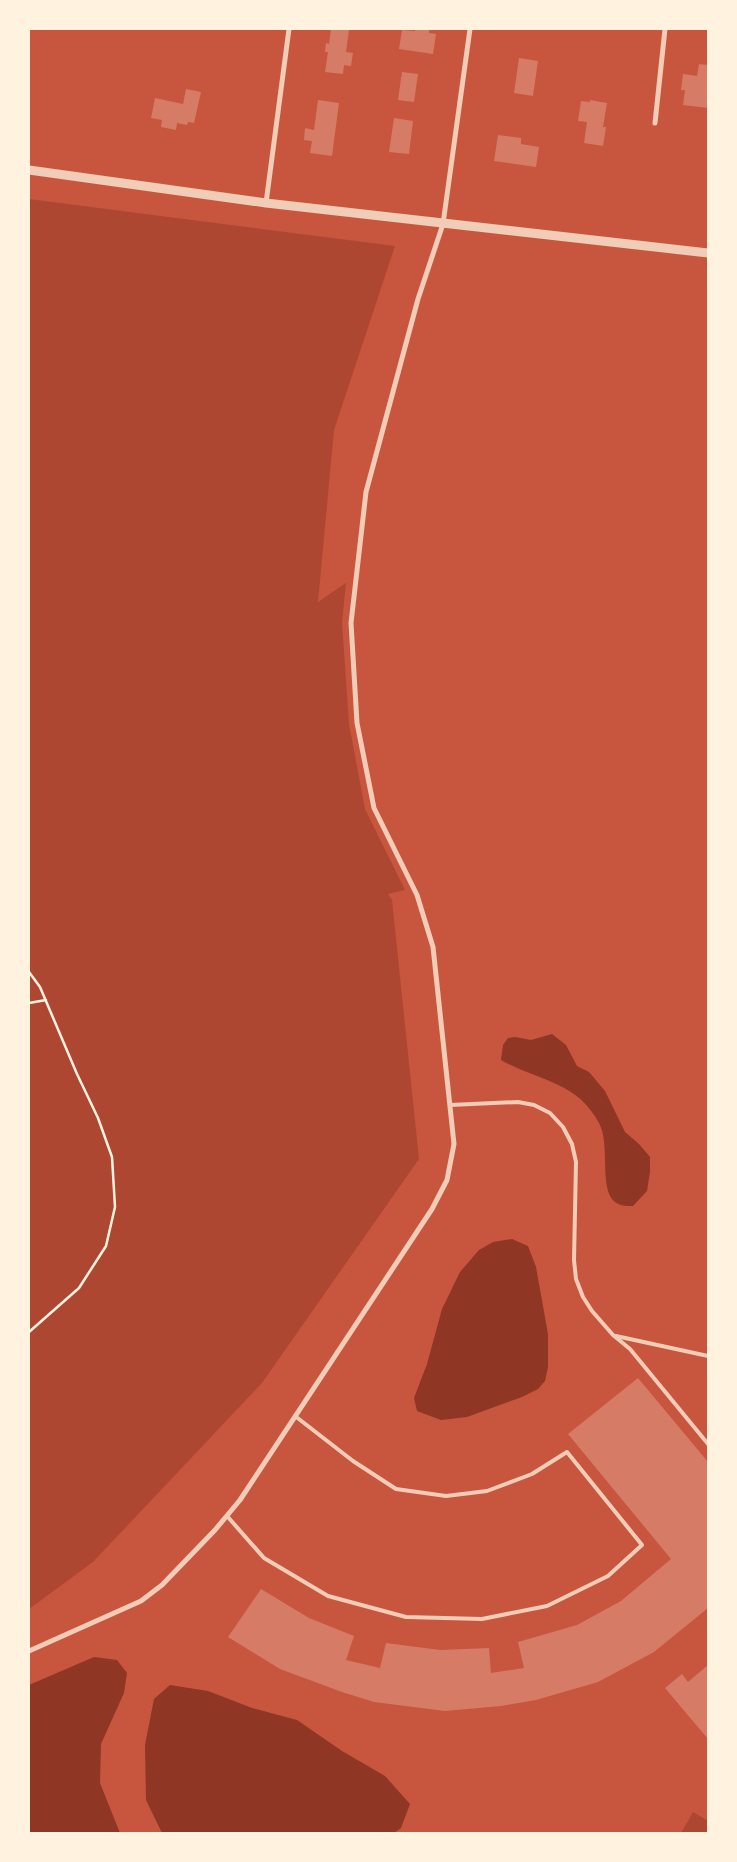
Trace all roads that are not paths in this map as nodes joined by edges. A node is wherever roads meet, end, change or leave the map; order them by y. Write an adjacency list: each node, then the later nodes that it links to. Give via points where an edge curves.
1 (289, 29): 6 (street)
2 (470, 29): 7 (street)
3 (665, 29): 4 (street)
4 (654, 123)
5 (29, 170): 6 (street)
6 (266, 203): 7 (street)
7 (443, 224): 8 (street); 9 (street, via 418,299 366,492 350,623 358,723 374,808 417,895 433,947)
8 (708, 253)
9 (450, 1105): 10 (lane, via 518,1102 534,1105 550,1113 563,1127 572,1144 576,1162 576,1279 592,1312); 12 (street, via 454,1144 447,1180 440,1196)
10 (614, 1335): 11 (lane); 13 (lane, via 630,1349)
11 (708, 1356)
12 (296, 1416): 14 (street); 14 (lane, via 353,1461 396,1489 446,1496 487,1491 532,1474 567,1452 642,1545 608,1576 547,1606 482,1619 406,1617 328,1596 264,1558)
13 (708, 1444)
14 (227, 1516): 15 (street, via 162,1585 141,1601)
15 (29, 1651)

